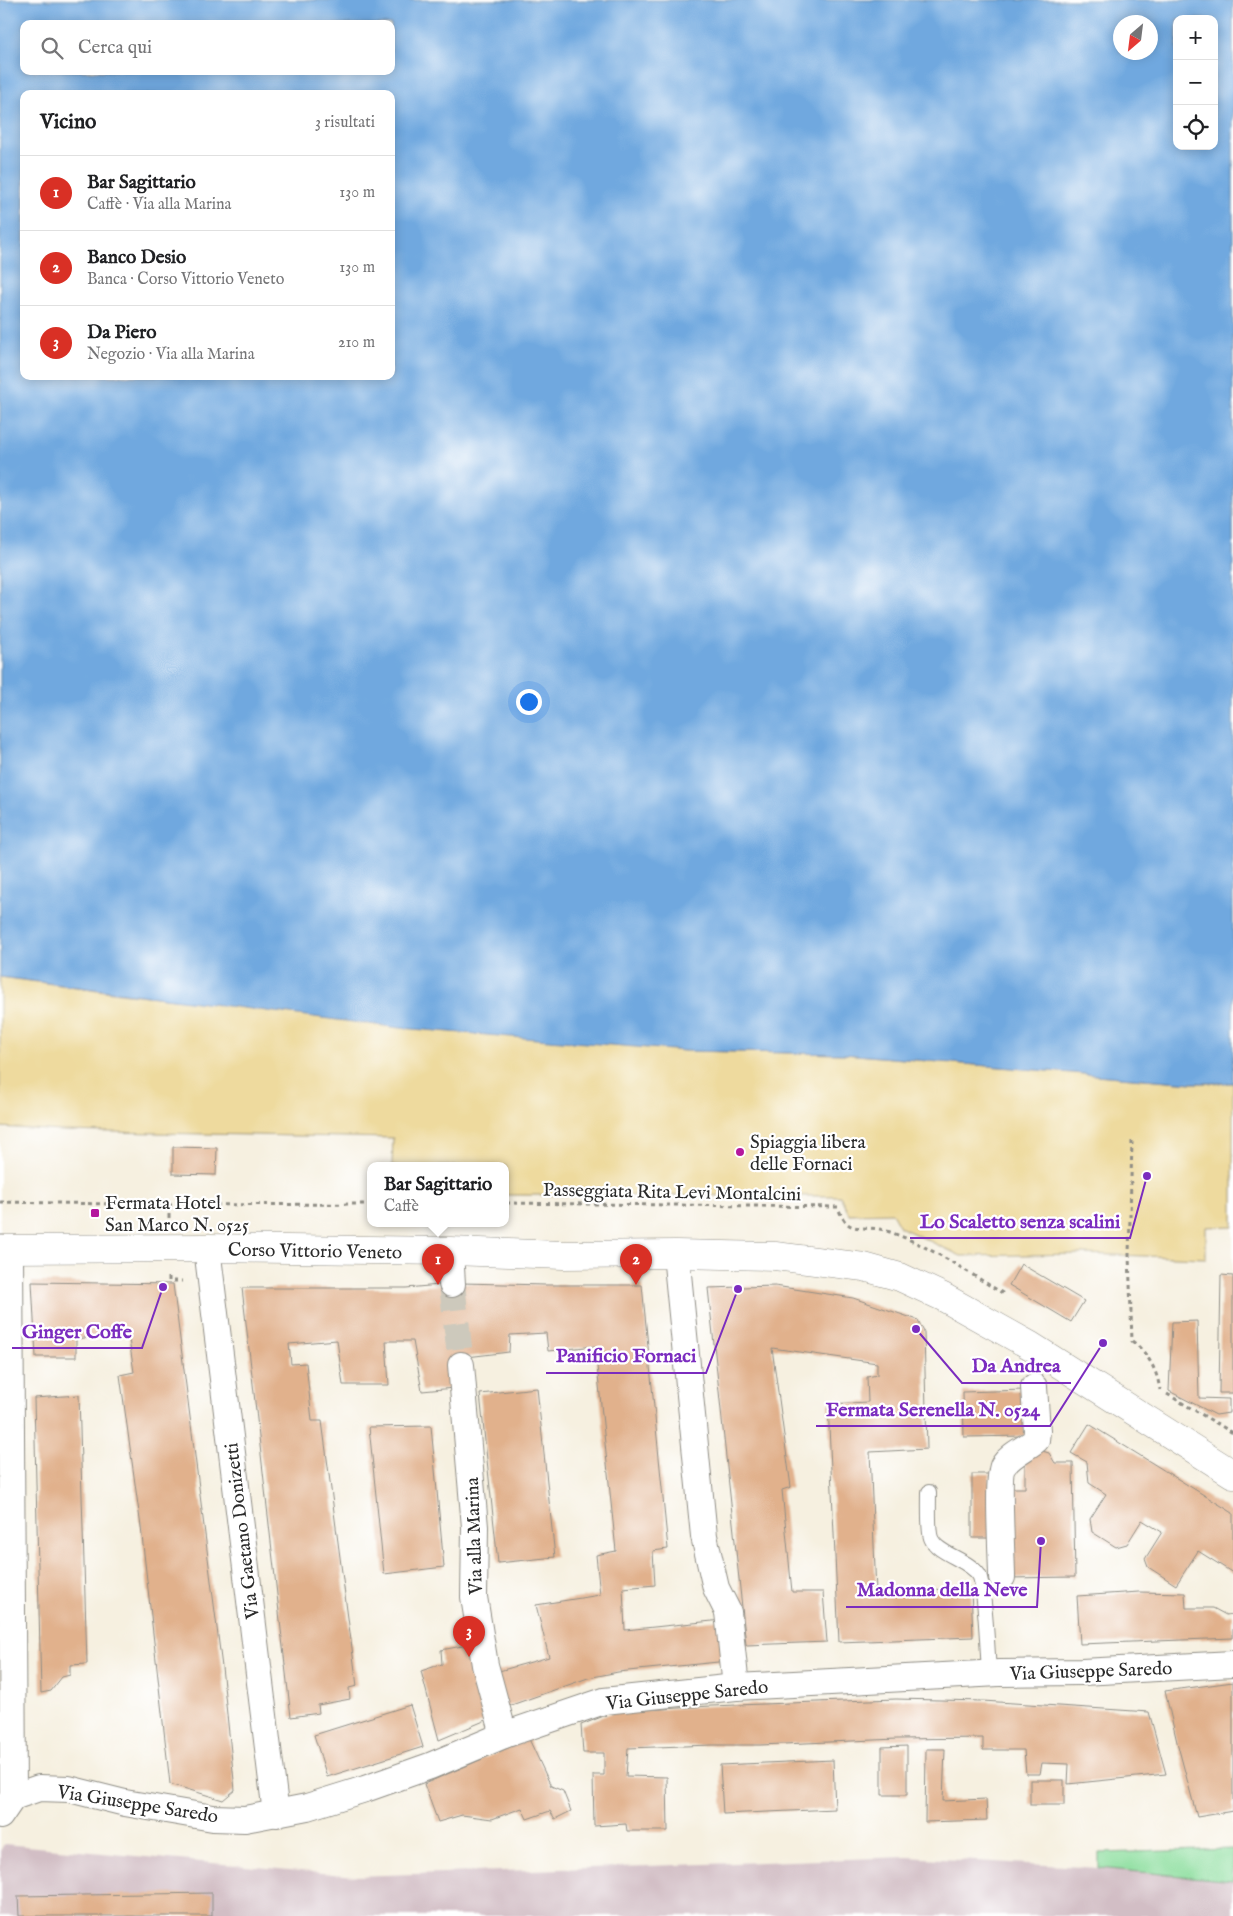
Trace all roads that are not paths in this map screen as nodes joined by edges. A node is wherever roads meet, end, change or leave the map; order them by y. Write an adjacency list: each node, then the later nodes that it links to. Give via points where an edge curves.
1 (208, 1248): 2 (main road, Corso Vittorio Veneto); 3 (main road, Corso Vittorio Veneto); 16 (street, Via Gaetano Donizetti)
2 (5, 1249): 15 (street)
3 (450, 1251): 4 (main road, Corso Vittorio Veneto); 5 (street)
4 (676, 1254): 8 (main road, Corso Vittorio Veneto, via 775,1256 864,1267 900,1277 1032,1346); 13 (street, via 704,1536 716,1588 728,1612)
5 (452, 1284)
6 (461, 1364): 14 (street, Via alla Marina, via 475,1527 474,1597 485,1665)
7 (1034, 1387): 10 (street, via 1036,1440 1014,1454 1002,1467)
8 (1233, 1474)
9 (929, 1492): 12 (lane, via 931,1538 939,1547 966,1562 979,1576)
10 (1002, 1577)
11 (1233, 1664): 12 (street, Via Giuseppe Saredo)
12 (989, 1674): 13 (street, Via Giuseppe Saredo)
13 (736, 1687): 14 (street, Via Giuseppe Saredo, via 604,1701)
14 (504, 1735): 16 (street, Via Giuseppe Saredo, via 365,1789)
15 (7, 1806): 16 (street, Via Giuseppe Saredo, via 38,1788 69,1789 125,1803 213,1818 245,1819)
16 (276, 1814)

